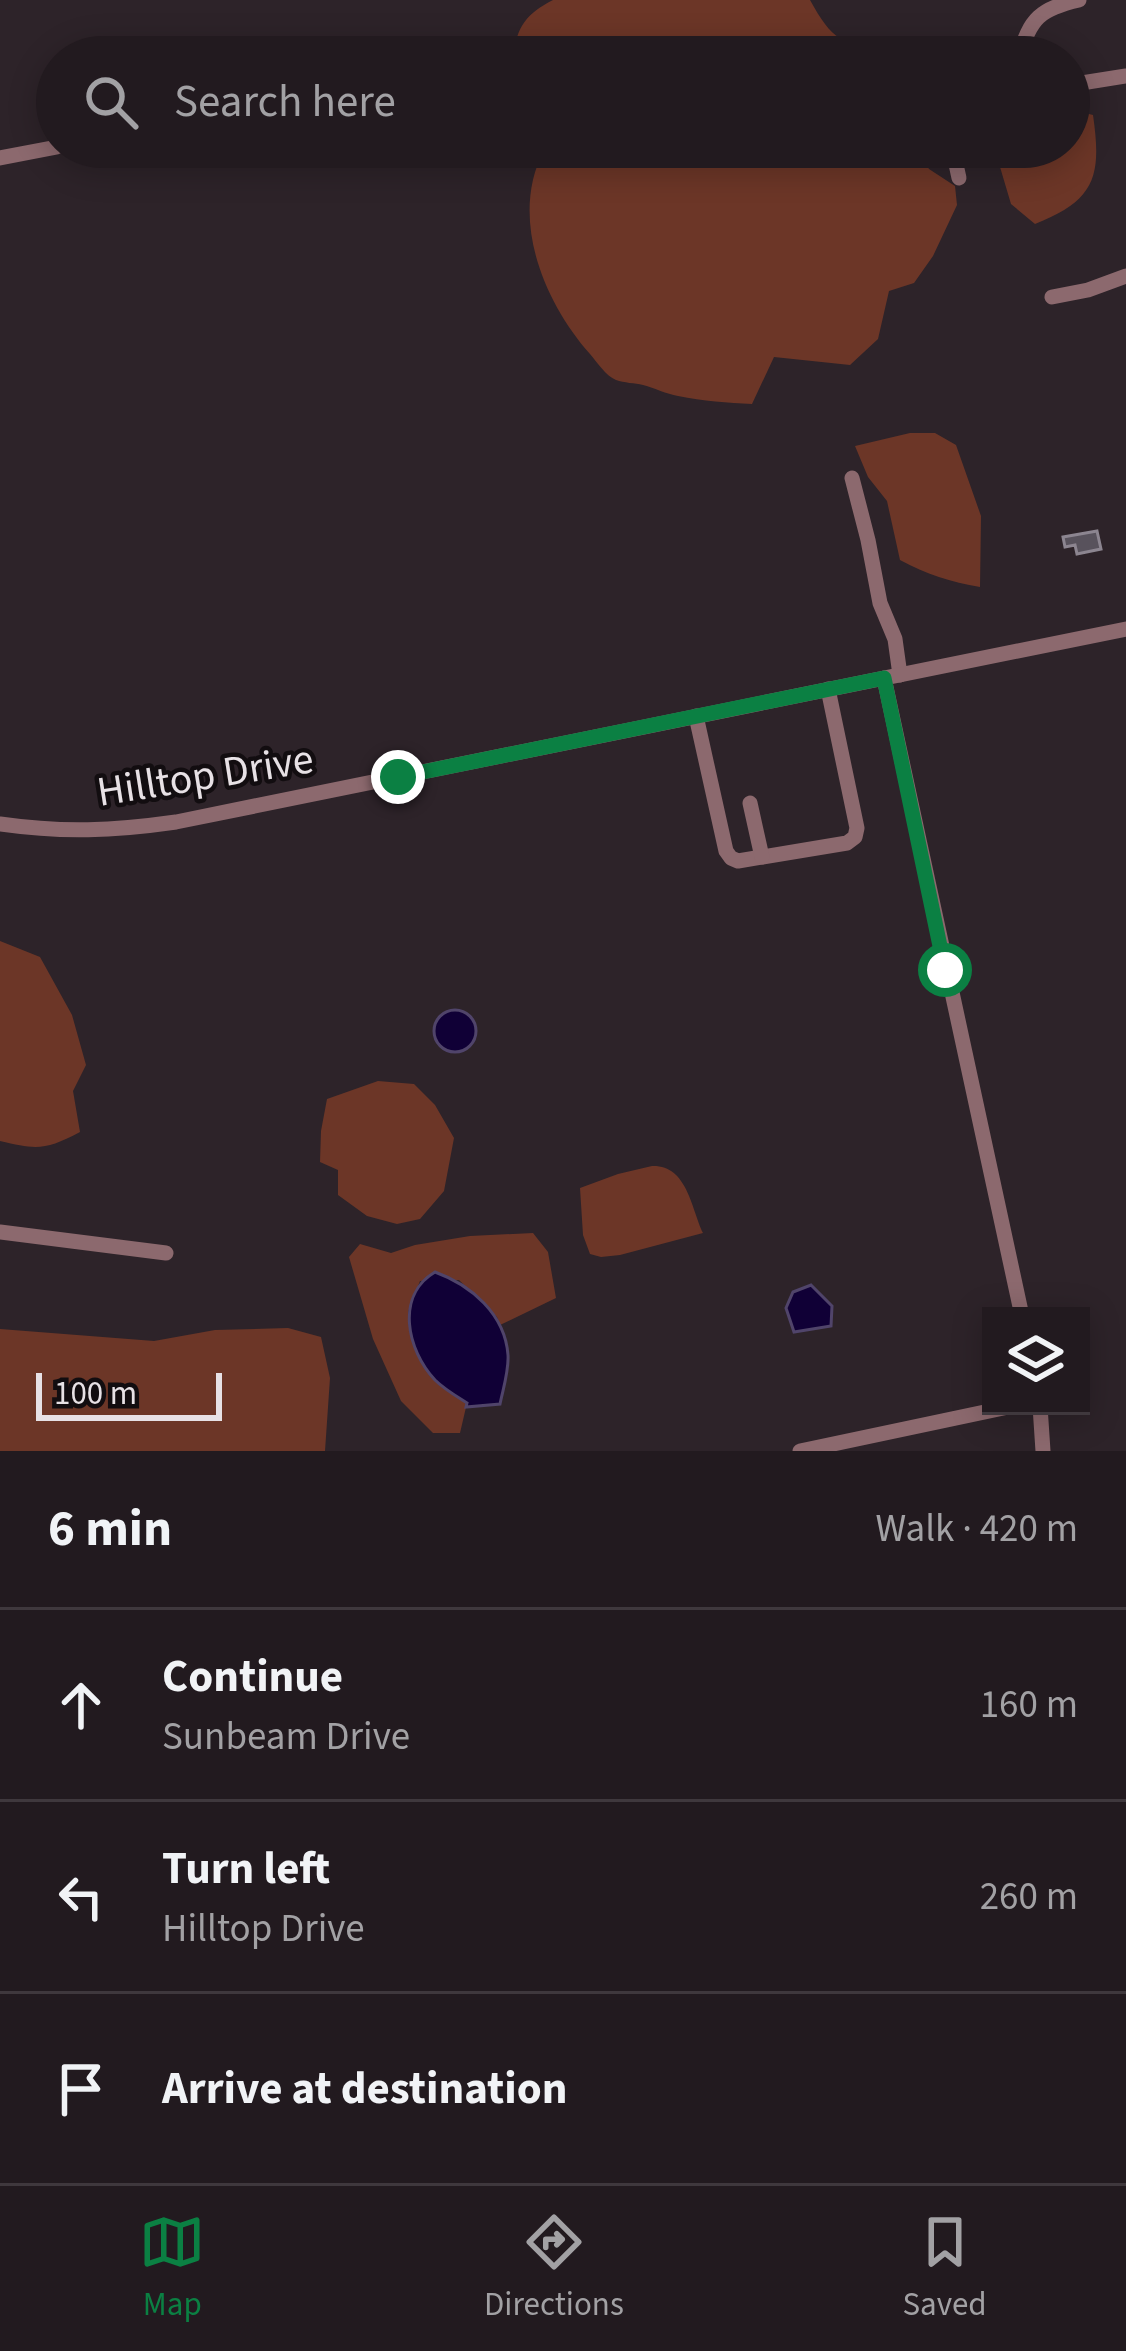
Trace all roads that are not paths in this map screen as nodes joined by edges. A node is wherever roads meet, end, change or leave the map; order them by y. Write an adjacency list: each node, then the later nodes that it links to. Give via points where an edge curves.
1 (1078, 0): 2 (street, via 1050,7)
2 (1028, 36)
3 (1126, 76): 4 (street)
4 (1090, 82)
5 (36, 151): 6 (street)
6 (0, 158)
7 (957, 168): 8 (street)
8 (959, 178)
9 (1126, 276): 10 (street)
10 (1052, 297)
11 (852, 478): 13 (street, via 895,639)
12 (1126, 629): 13 (street, Hilltop Drive)
13 (892, 676): 14 (street, Hilltop Drive); 21 (street)
14 (828, 689): 15 (street, Hilltop Drive); 18 (street, via 855,837)
15 (696, 716): 17 (street, Hilltop Drive, via 176,822 52,831); 18 (street, via 726,851 738,861)
16 (750, 802): 18 (street)
17 (0, 824)
18 (762, 857)
19 (0, 1232): 20 (street)
20 (166, 1253)
21 (1020, 1307)
22 (982, 1413): 24 (street)
23 (1041, 1415): 25 (street)
24 (800, 1451)
25 (1043, 1451)

